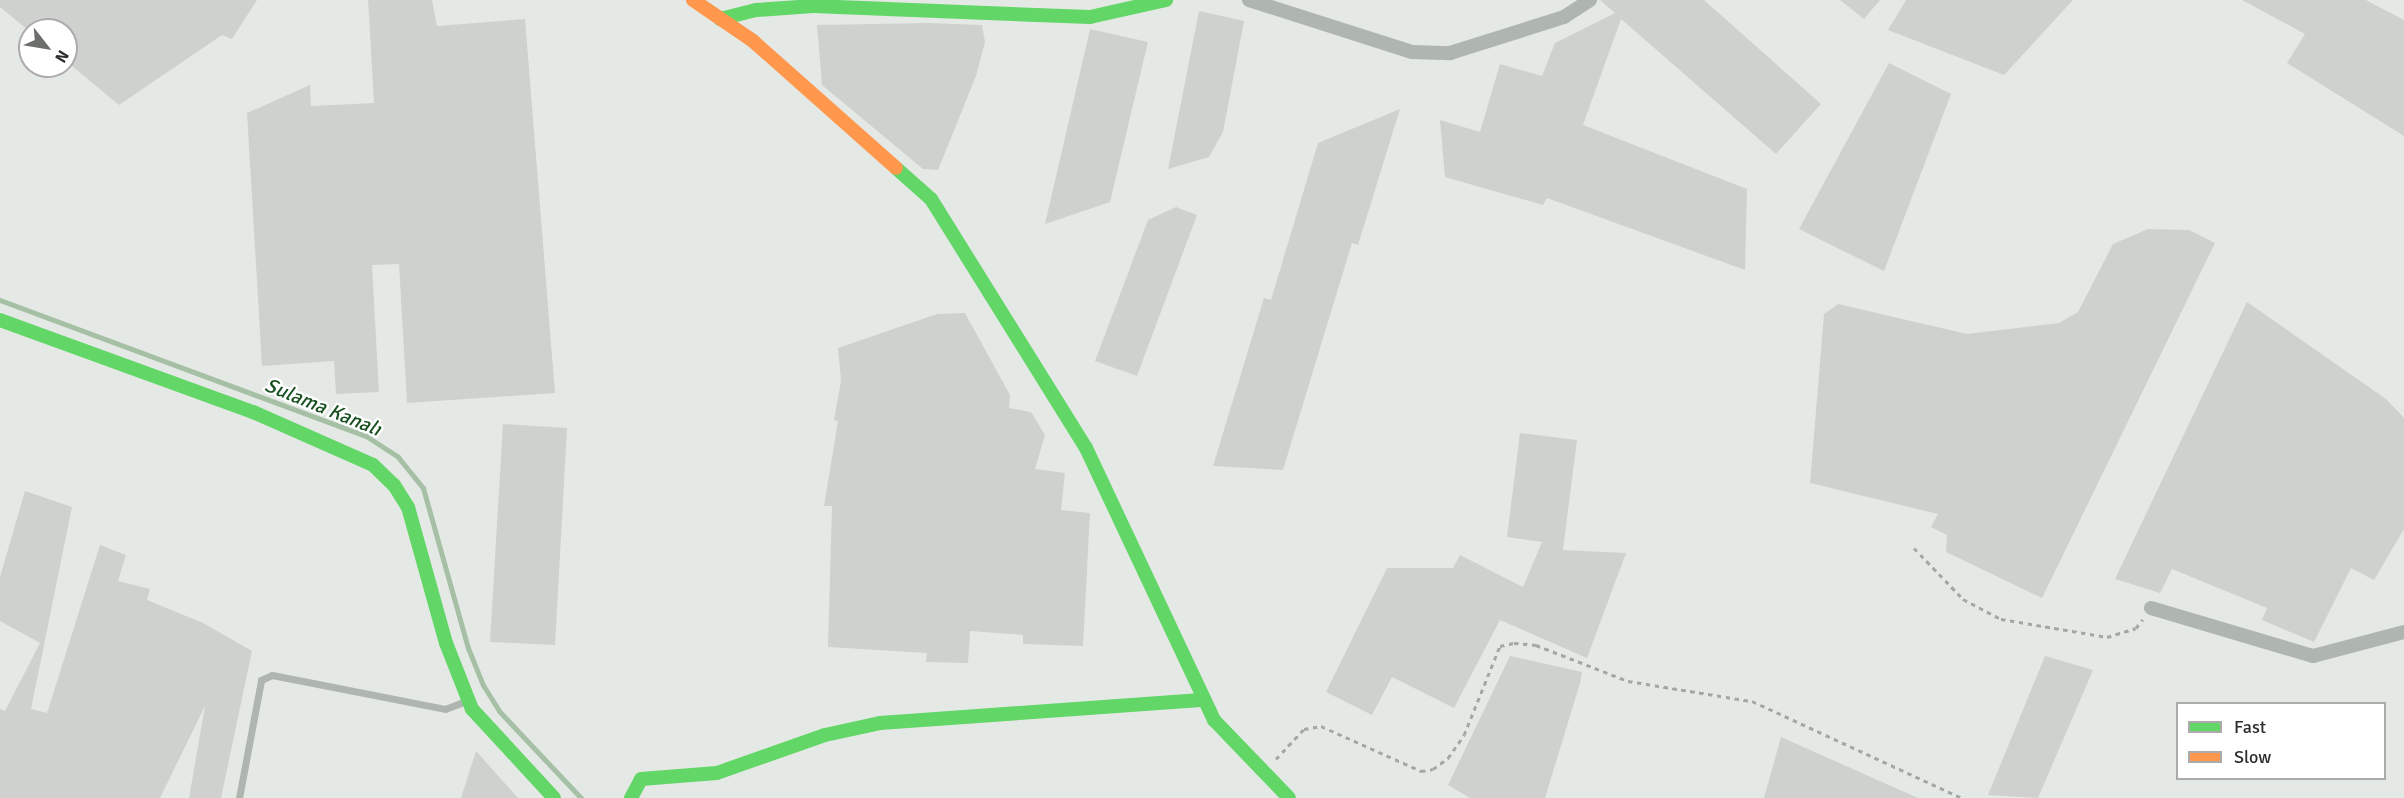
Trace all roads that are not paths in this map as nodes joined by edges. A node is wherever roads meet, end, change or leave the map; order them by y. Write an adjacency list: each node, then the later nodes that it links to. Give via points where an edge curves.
1 (693, 0): 5 (street)
2 (1166, 0): 5 (street, via 1090,17 813,6 757,10)
3 (1249, 0): 4 (street, via 1412,52 1450,53 1564,17)
4 (1590, 0)
5 (720, 19): 10 (street, via 753,41 931,199 1086,448)
6 (0, 320): 9 (street, via 253,412 374,465 408,507 446,643)
7 (2151, 608): 8 (street, via 2313,656)
8 (2404, 632)
9 (469, 700): 11 (lane, via 445,709 272,675 261,680); 12 (street, via 472,709)
10 (1204, 700): 13 (street, via 880,723 825,735 717,773 640,779); 14 (street, via 1214,720 1261,774)
11 (239, 798)
12 (554, 798)
13 (631, 798)
14 (1289, 798)

